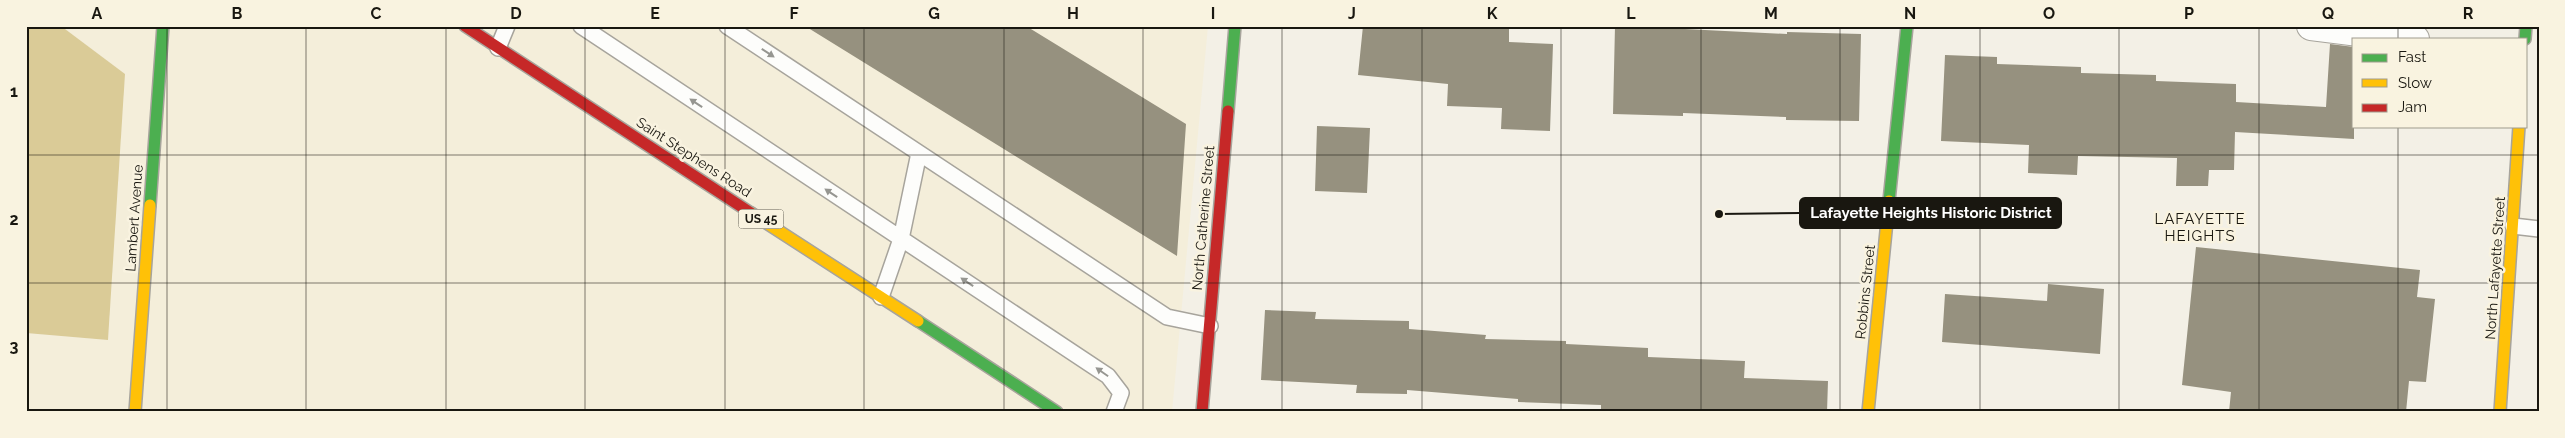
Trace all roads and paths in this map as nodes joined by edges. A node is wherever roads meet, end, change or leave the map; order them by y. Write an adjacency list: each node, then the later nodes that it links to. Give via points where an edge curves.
1 (162, 26): 18 (street, Lambert Avenue)
2 (465, 26): 10 (street, Saint Stephens Road / US 45)
3 (507, 26): 10 (lane)
4 (581, 26): 15 (lane, one-way to 4)
5 (727, 26): 12 (lane, one-way to 12)
6 (1235, 26): 17 (street, North Catherine Street)
7 (1907, 26): 22 (street, Robbins Street)
8 (2311, 26): 9 (street)
9 (2407, 38)
10 (498, 48): 16 (street, Saint Stephens Road / US 45)
11 (2519, 128): 13 (street, North Lafayette Street)
12 (919, 153): 15 (lane); 17 (lane, via 1167,317)
13 (2513, 226): 14 (lane); 23 (street, North Lafayette Street)
14 (2539, 229)
15 (901, 239): 16 (lane); 20 (lane, one-way to 15, via 1121,393 1108,376)
16 (881, 297): 19 (street, Saint Stephens Road / US 45)
17 (1210, 326): 21 (street, North Catherine Street)
18 (135, 412)
19 (1057, 412)
20 (1114, 412)
21 (1202, 412)
22 (1868, 412)
23 (2500, 412)

